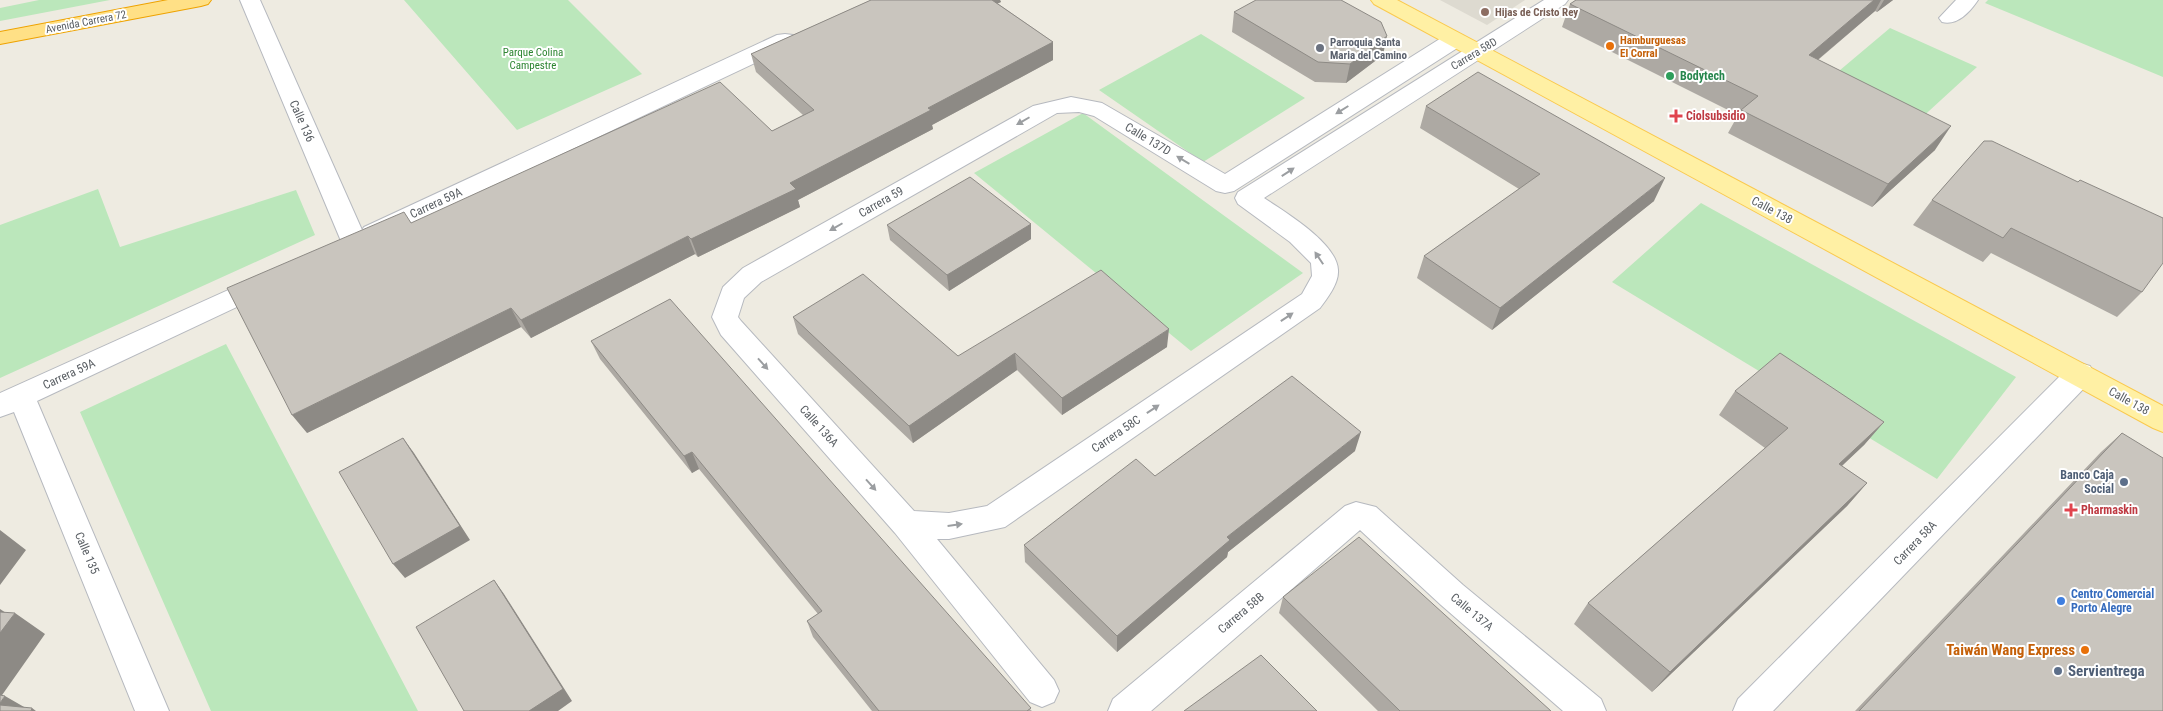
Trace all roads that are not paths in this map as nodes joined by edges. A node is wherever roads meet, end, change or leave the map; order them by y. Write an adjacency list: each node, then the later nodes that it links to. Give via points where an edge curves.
1 (201, 0): 8 (highway, Avenida Carrera 72)
2 (250, 0): 15 (street, Calle 136)
3 (1381, 0): 9 (main road, Calle 138)
4 (1558, 0): 10 (street, Carrera 58D)
5 (1968, 0): 6 (street)
6 (1949, 18)
7 (809, 29): 15 (street, Carrera 59A)
8 (0, 38)
9 (1454, 40): 10 (main road, Calle 138); 11 (street, Carrera 58D)
10 (1476, 52): 13 (street, Carrera 58D); 19 (main road, Calle 138)
11 (1368, 94): 13 (street); 14 (street, Carrera 58D, one-way to 14)
12 (1067, 103): 14 (street, Calle 137D, one-way to 12, via 1102,111); 18 (street, Carrera 59, one-way to 18, via 1041,111 752,275 732,294 727,306 725,317)
13 (1390, 107): 17 (street, Carrera 58D, one-way to 13, via 1322,286 1325,271 1322,259 1247,198)
14 (1225, 185)
15 (345, 246)
16 (291, 271): 20 (street, Carrera 59A)
17 (1311, 300): 23 (street, Carrera 58C, one-way to 17, via 949,526 994,518)
18 (731, 328): 23 (street, Calle 136A, one-way to 23)
19 (2080, 374): 21 (main road, Calle 138); 28 (street, Carrera 58A)
20 (10, 401): 25 (street, Calle 135)
21 (2163, 420)
22 (1356, 515): 26 (street, Carrera 58B); 27 (street, Calle 137A, via 1365,516)
23 (906, 524): 24 (street, Calle 136A)
24 (1042, 691)
25 (152, 711)
26 (1125, 711)
27 (1589, 711)
28 (1750, 711)

